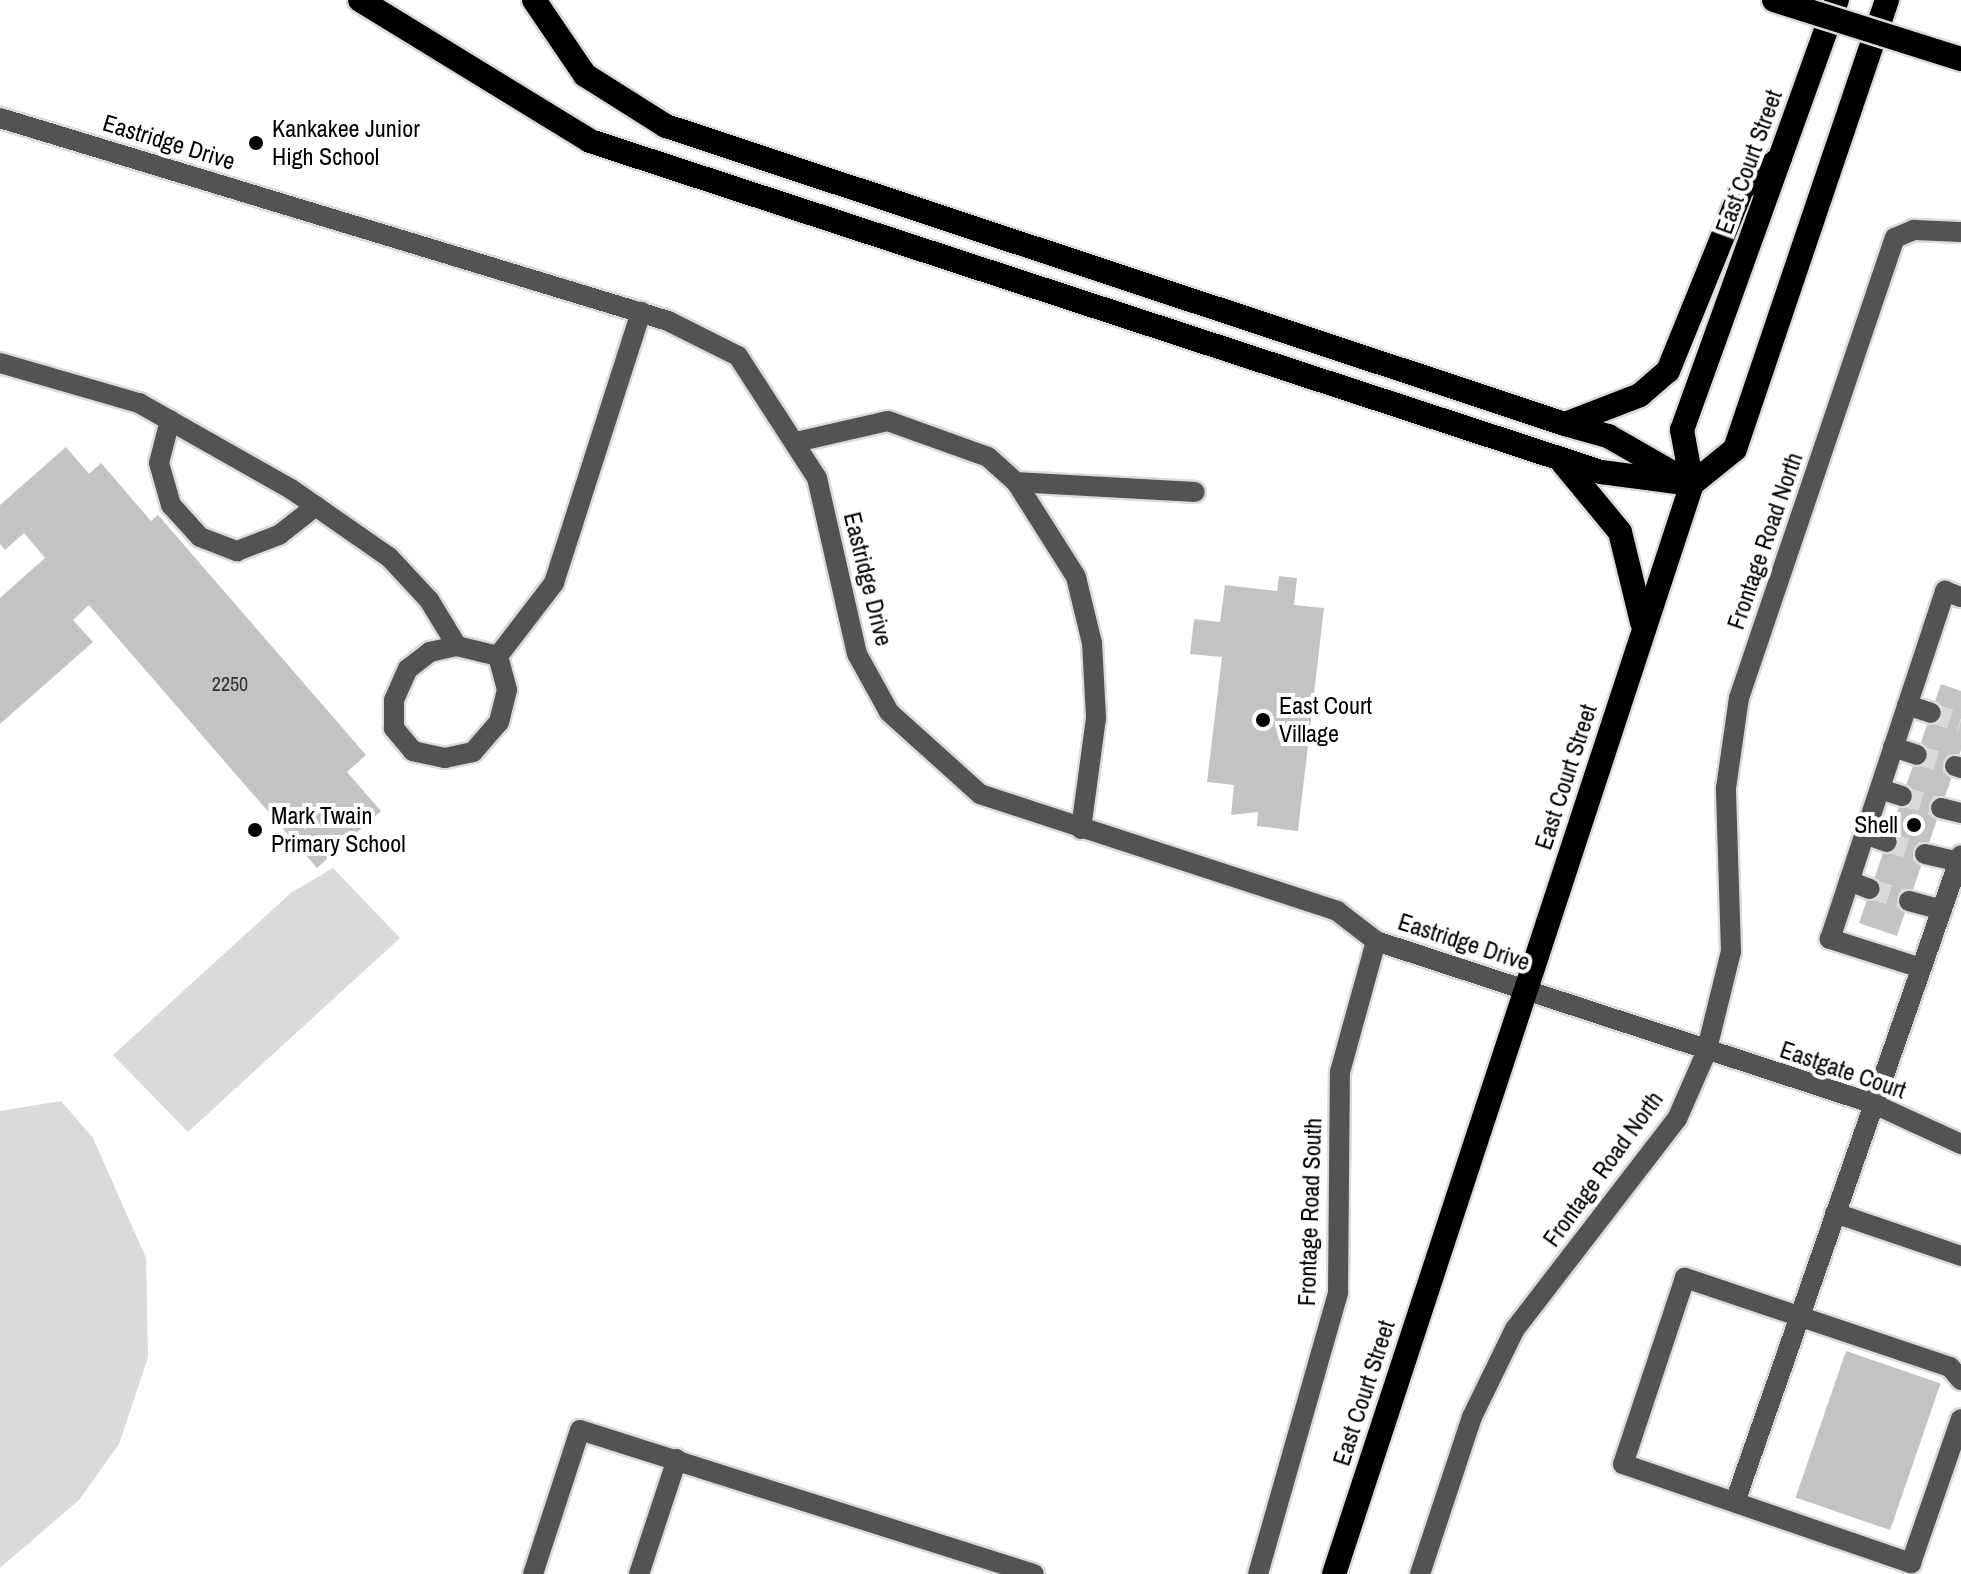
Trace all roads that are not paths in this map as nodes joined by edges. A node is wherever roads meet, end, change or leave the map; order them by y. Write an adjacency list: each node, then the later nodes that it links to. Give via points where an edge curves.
1 (360, 0): 15 (highway, via 590,141)
2 (534, 0): 13 (highway, via 585,75 666,126)
3 (1774, 0): 6 (highway, bridge)
4 (1837, 0): 8 (highway, East Court Street)
5 (1887, 0): 17 (highway, via 1735,449)
6 (1961, 59)
7 (0, 118): 10 (street, Eastridge Drive)
8 (1781, 157): 13 (highway, via 1742,189 1668,371 1640,395); 17 (highway, East Court Street, via 1682,430)
9 (1961, 232): 42 (street, Frontage Road North, via 1914,230 1895,238 1739,698 1726,788 1731,951)
10 (641, 312): 14 (street, Eastridge Drive, via 738,356); 23 (street, via 554,583)
11 (0, 363): 12 (street, via 89,386)
12 (170, 420): 19 (street); 19 (street, via 159,463 171,505 200,537 237,551 279,535)
13 (1565, 424): 17 (highway, via 1608,436)
14 (796, 442): 16 (street, via 888,421 975,451); 30 (street, Eastridge Drive, via 817,478 857,654 889,712 980,794)
15 (1559, 458): 17 (highway); 21 (highway, via 1620,532)
16 (1016, 482): 18 (street); 30 (street, via 1076,577 1092,643 1096,718)
17 (1692, 484): 21 (highway, East Court Street)
18 (1195, 492)
19 (316, 506): 22 (street, via 389,557 429,600)
20 (1961, 597): 24 (street, via 1945,591)
21 (1644, 631): 41 (highway, East Court Street)
22 (457, 646): 23 (street); 23 (street, via 430,652 408,669 394,700 394,728 413,751 445,758 473,752 499,722 507,690)
23 (498, 656)
24 (1907, 705): 25 (street); 26 (street)
25 (1931, 713)
26 (1893, 747): 27 (street); 28 (street)
27 (1917, 755)
28 (1880, 789): 29 (street); 31 (street)
29 (1902, 796)
30 (1081, 829): 39 (street, Eastridge Drive, via 1337,911)
31 (1865, 834): 32 (street); 35 (street)
32 (1887, 842)
33 (1925, 854): 34 (street)
34 (1960, 859): 38 (street)
35 (1849, 881): 36 (street); 40 (street, via 1830,939)
36 (1870, 889)
37 (1909, 901): 38 (street)
38 (1942, 910): 40 (street)
39 (1376, 941): 41 (street, Eastridge Drive); 55 (street, Frontage Road South, via 1340,1072 1338,1293)
40 (1921, 968): 43 (street)
41 (1527, 990): 42 (street, Eastridge Drive); 56 (highway, East Court Street)
42 (1706, 1053): 43 (street, Eastgate Court); 57 (street, Frontage Road North, via 1677,1119 1515,1329 1472,1417)
43 (1874, 1104): 44 (street, Eastgate Court); 45 (street)
44 (1961, 1144)
45 (1835, 1213): 46 (street); 47 (street)
46 (1961, 1256)
47 (1799, 1316): 48 (street, via 1950,1367); 51 (street); 51 (street, via 1685,1278 1623,1464)
48 (1961, 1380)
49 (1961, 1419): 51 (street, via 1911,1563)
50 (677, 1459): 52 (street, via 580,1430); 53 (street); 54 (street)
51 (1735, 1502)
52 (533, 1574)
53 (639, 1574)
54 (1034, 1574)
55 (1258, 1574)
56 (1334, 1574)
57 (1420, 1574)

